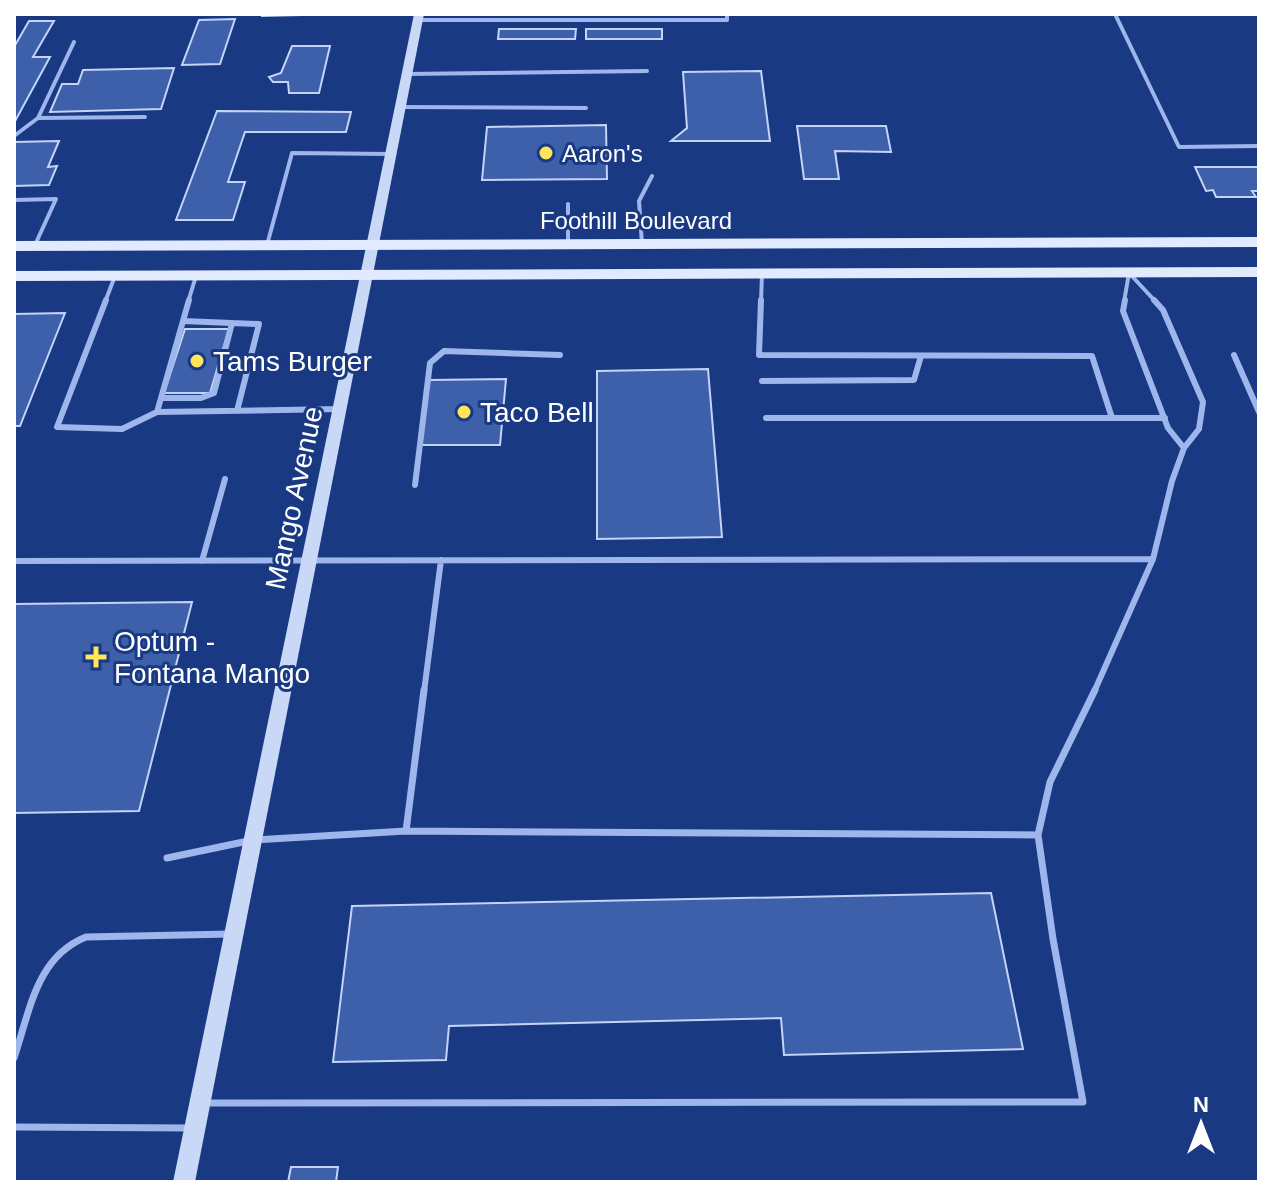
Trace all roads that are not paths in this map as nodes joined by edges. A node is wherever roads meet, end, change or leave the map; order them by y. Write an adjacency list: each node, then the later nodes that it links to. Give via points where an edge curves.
1 (727, 14): 3 (lane, via 727,20)
2 (1115, 14): 12 (lane, via 1179,147)
3 (419, 17): 6 (street, Mango Avenue)
4 (74, 42): 10 (lane)
5 (647, 71): 6 (lane)
6 (407, 74): 7 (street, Mango Avenue)
7 (401, 107): 8 (lane); 13 (street, Mango Avenue)
8 (586, 108)
9 (145, 117): 10 (lane)
10 (38, 118): 11 (lane)
11 (14, 136)
12 (1259, 146)
13 (391, 154): 22 (lane, via 292,153); 23 (street, Mango Avenue)
14 (652, 176): 20 (lane, via 639,201)
15 (14, 200): 21 (lane, via 56,199)
16 (568, 204): 19 (lane)
17 (1119, 242): 18 (main road, Foothill Boulevard); 20 (main road, Foothill Boulevard); 26 (main road)
18 (1259, 242)
19 (568, 244): 20 (main road, Foothill Boulevard); 23 (main road, Foothill Boulevard)
20 (642, 244)
21 (35, 245): 22 (main road, Foothill Boulevard); 24 (main road, Foothill Boulevard)
22 (267, 245): 23 (main road, Foothill Boulevard)
23 (373, 245): 28 (street, Mango Avenue)
24 (14, 246)
25 (1259, 272): 26 (main road)
26 (1129, 273): 27 (main road); 45 (lane, via 1123,311); 46 (lane, via 1163,310 1203,402 1199,429)
27 (762, 274): 28 (main road); 36 (lane, via 759,355)
28 (366, 275): 31 (main road); 39 (street, Mango Avenue)
29 (14, 276): 30 (main road)
30 (115, 276): 31 (main road); 41 (lane, via 57,427 122,429)
31 (196, 276): 32 (lane)
32 (183, 321): 33 (lane); 38 (lane)
33 (232, 323): 38 (lane, via 214,393); 40 (lane, via 259,324)
34 (560, 355): 48 (lane, via 444,351 430,363)
35 (1234, 355): 42 (lane)
36 (921, 356): 37 (lane, via 914,380); 44 (lane, via 1092,356)
37 (762, 381)
38 (161, 398): 41 (lane)
39 (341, 409): 40 (lane); 53 (street, Mango Avenue)
40 (237, 411): 41 (lane)
41 (157, 412)
42 (1259, 412)
43 (766, 418): 44 (lane)
44 (1112, 418): 45 (lane)
45 (1165, 418): 46 (lane)
46 (1184, 448): 49 (lane)
47 (225, 479): 52 (lane)
48 (415, 485)
49 (1153, 559): 50 (lane); 55 (lane, via 1050,782)
50 (441, 560): 53 (lane); 54 (lane)
51 (14, 561): 52 (lane)
52 (202, 561): 53 (lane)
53 (310, 561): 56 (street, Mango Avenue)
54 (406, 831): 55 (lane); 56 (lane)
55 (1038, 835): 60 (lane, via 1083,1102)
56 (253, 840): 57 (lane); 58 (street, Mango Avenue)
57 (167, 858)
58 (234, 934): 59 (lane, via 86,937 71,943 43,971); 60 (street, Mango Avenue)
59 (14, 1058)
60 (200, 1103): 62 (street, Mango Avenue)
61 (14, 1127): 62 (lane)
62 (195, 1128): 63 (street, Mango Avenue)
63 (184, 1182)

